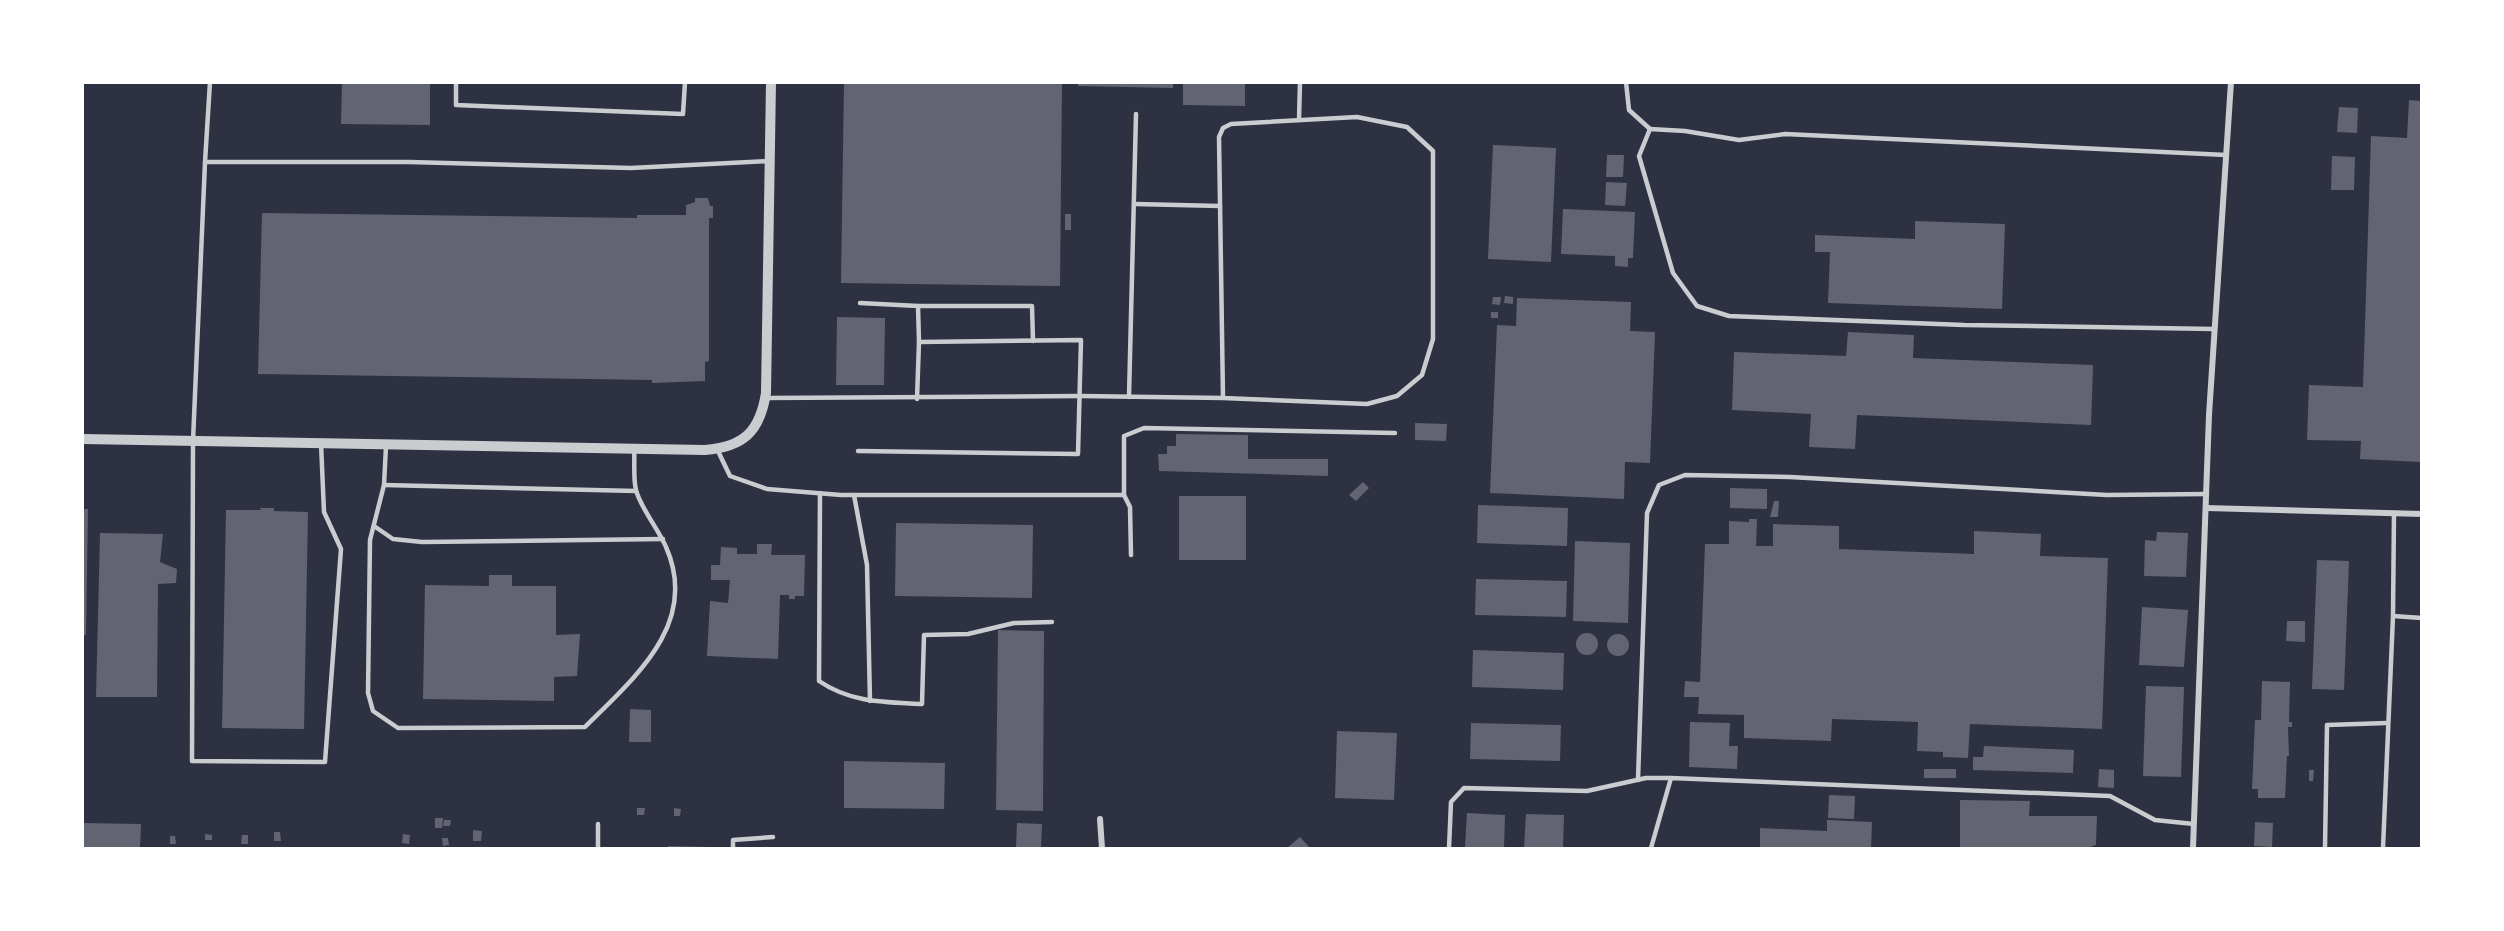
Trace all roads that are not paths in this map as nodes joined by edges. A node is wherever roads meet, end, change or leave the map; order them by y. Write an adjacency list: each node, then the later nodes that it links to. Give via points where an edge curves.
1 (210, 82): 13 (lane)
2 (456, 82): 3 (lane, via 456,105 683,114)
3 (685, 82)
4 (771, 82): 12 (street)
5 (1300, 82): 9 (lane)
6 (1626, 82): 10 (lane, via 1629,110)
7 (2231, 82): 11 (street)
8 (1136, 114): 14 (lane)
9 (1299, 120): 15 (lane, via 1231,124 1223,128 1219,137); 24 (lane, via 1357,117 1407,127 1433,151 1433,339 1422,375 1397,396 1367,404)
10 (1650, 129): 11 (lane, via 1739,140 1785,134); 18 (lane, via 1639,156 1673,273 1697,306 1729,316)
11 (2226, 154): 18 (street)
12 (770, 161): 13 (lane, via 631,168); 23 (street)
13 (205, 162): 28 (lane)
14 (1135, 204): 15 (lane); 22 (lane)
15 (1220, 206): 24 (lane)
16 (860, 303): 17 (lane)
17 (918, 306): 19 (lane, via 1032,306); 20 (lane)
18 (2214, 329): 37 (street)
19 (1033, 341): 20 (lane); 21 (lane, via 1081,340)
20 (919, 342): 25 (lane)
21 (1080, 396): 22 (lane); 25 (lane); 33 (lane, via 1078,454)
22 (1130, 397): 24 (lane)
23 (765, 398): 25 (lane); 32 (street, via 760,420 748,435)
24 (1223, 398)
25 (917, 399)
26 (1395, 433): 39 (lane, via 1144,428 1124,436)
27 (82, 439): 28 (street)
28 (193, 441): 29 (street); 29 (lane, via 192,761 325,762 340,549 324,512)
29 (321, 443): 30 (street)
30 (386, 445): 31 (street); 34 (lane)
31 (634, 449): 32 (street); 35 (lane)
32 (717, 449): 36 (lane, via 730,476 767,489)
33 (858, 451)
34 (384, 485): 35 (lane); 43 (lane)
35 (636, 491): 44 (lane)
36 (820, 493): 38 (lane); 49 (lane, via 819,681 848,697)
37 (2207, 494): 40 (street); 52 (lane, via 2102,495 1790,477 1685,476 1659,485 1647,513)
38 (854, 495): 39 (lane); 49 (lane, via 867,565)
39 (1124, 495): 45 (lane, via 1130,507)
40 (2206, 508): 41 (street); 55 (street)
41 (2394, 513): 42 (street); 46 (lane)
42 (2421, 514)
43 (374, 526): 44 (lane, via 393,539 422,543); 44 (lane, via 370,540 368,693 373,711 398,728 585,727 658,648 672,620 676,589)
44 (663, 539)
45 (1131, 555)
46 (2393, 616): 47 (lane); 50 (lane)
47 (2421, 618)
48 (1052, 622): 49 (lane, via 1014,623 969,634 924,636 922,704)
49 (870, 700)
50 (2387, 723): 63 (lane, via 2327,725); 64 (lane)
51 (1671, 778): 52 (lane); 55 (lane, via 2110,796 2155,820); 61 (lane)
52 (1638, 780): 60 (lane, via 1587,791 1464,788 1451,802)
53 (1100, 819): 59 (street)
54 (598, 824): 57 (lane)
55 (2194, 824): 62 (street)
56 (773, 837): 58 (lane, via 733,840)
57 (598, 849)
58 (733, 849)
59 (1102, 849)
60 (1449, 849)
61 (1651, 849)
62 (2193, 849)
63 (2325, 849)
64 (2383, 849)

